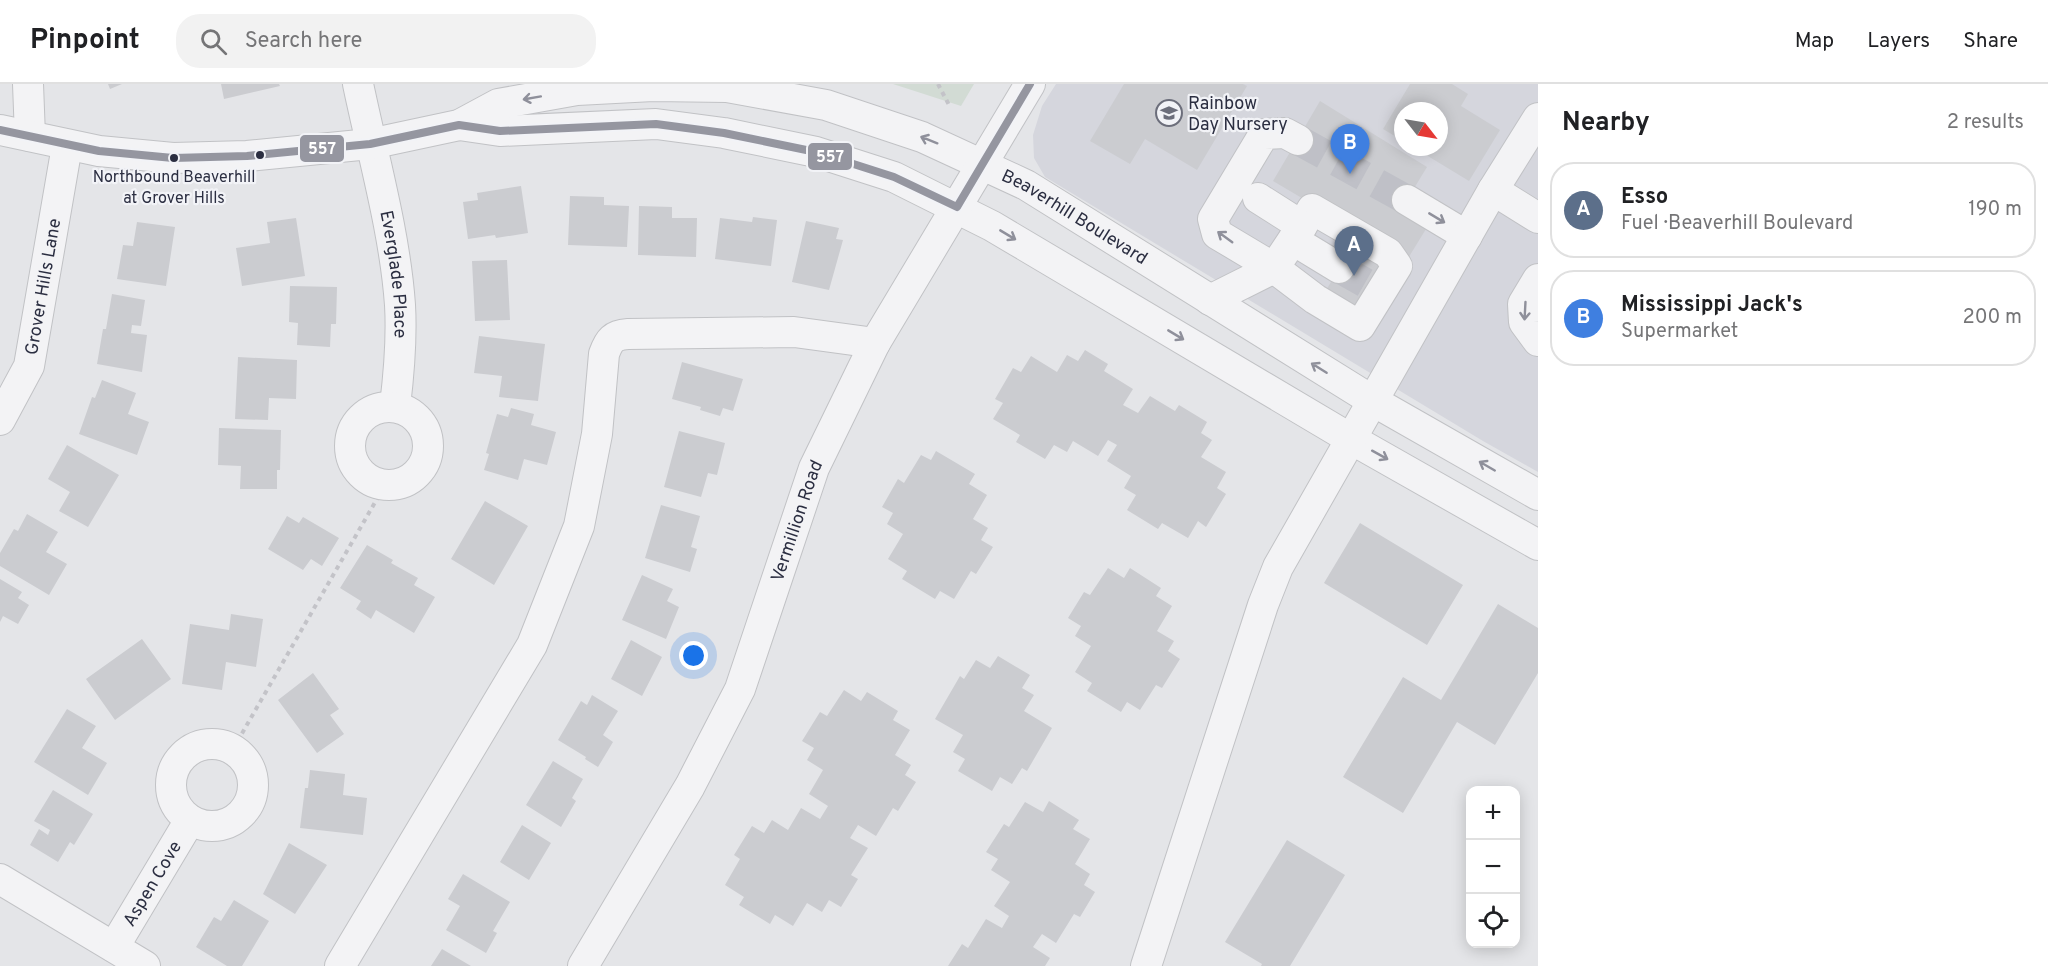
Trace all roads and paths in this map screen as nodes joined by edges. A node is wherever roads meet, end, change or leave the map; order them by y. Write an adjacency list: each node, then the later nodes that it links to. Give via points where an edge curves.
1 (28, 84): 9 (street)
2 (358, 84): 11 (street, Everglade Place)
3 (938, 84): 5 (path)
4 (1030, 84): 13 (street, Vermillion Road)
5 (949, 105)
6 (1538, 118): 14 (street)
7 (459, 125): 11 (street, Beaverhill Boulevard); 13 (street, Beaverhill Boulevard, one-way to 7, via 922,137 826,105 727,87 577,90 498,104); 17 (street, Beaverhill Boulevard, via 500,131 656,124 724,133 816,152 894,177)
8 (0, 130): 9 (street, Beaverhill Boulevard)
9 (30, 136): 12 (street, Beaverhill Boulevard)
10 (1298, 140): 21 (street, one-way to 10, via 1217,234 1214,219 1264,134 1285,132)
11 (370, 144): 12 (street, Beaverhill Boulevard, via 247,156 173,158); 30 (street, Everglade Place, via 390,231 400,306)
12 (67, 146): 31 (street, Grover Hills Lane, via 29,366)
13 (982, 164): 17 (street, Vermillion Road); 25 (street, Beaverhill Boulevard, via 1026,185)
14 (1493, 190): 18 (street); 20 (street)
15 (1258, 198): 19 (street)
16 (1407, 200): 20 (street, one-way to 20)
17 (957, 207): 28 (street, Vermillion Road); 32 (street, Beaverhill Boulevard, one-way to 32)
18 (1538, 218)
19 (1298, 233): 21 (street); 22 (street); 24 (street, via 1312,209 1388,253 1397,266)
20 (1467, 236): 26 (street)
21 (1274, 268): 24 (street, via 1360,326); 25 (street)
22 (1339, 268)
23 (1538, 279): 27 (street, one-way to 27, via 1523,304 1524,322)
24 (1375, 288): 26 (street)
25 (1210, 300): 29 (street, Beaverhill Boulevard, one-way to 25)
26 (1422, 316): 29 (street)
27 (1538, 341)
28 (875, 343): 41 (street, via 794,332 628,334 616,335 608,342 597,434 579,526 532,645); 42 (street, Vermillion Road, via 814,468 740,689 690,786)
29 (1373, 401): 32 (street); 34 (street, Beaverhill Boulevard, one-way to 29)
30 (395, 406): 33 (street, via 419,419 429,444 421,470 412,479); 33 (street, via 382,406 366,415 353,429 350,441 355,465 373,482)
31 (0, 420)
32 (1351, 439): 35 (street, Beaverhill Boulevard, one-way to 35); 43 (street, via 1278,567 1263,605)
33 (385, 485): 36 (path)
34 (1538, 495)
35 (1538, 545)
36 (233, 749): 37 (street, Aspen Cove, via 205,744 191,749 173,770 173,798); 37 (street, Aspen Cove, via 249,768 252,794 247,806 222,824 202,825)
37 (190, 820): 39 (street, Aspen Cove)
38 (0, 879): 39 (street)
39 (114, 947): 40 (street)
40 (145, 966)
41 (340, 966)
42 (583, 966)
43 (1146, 966)

